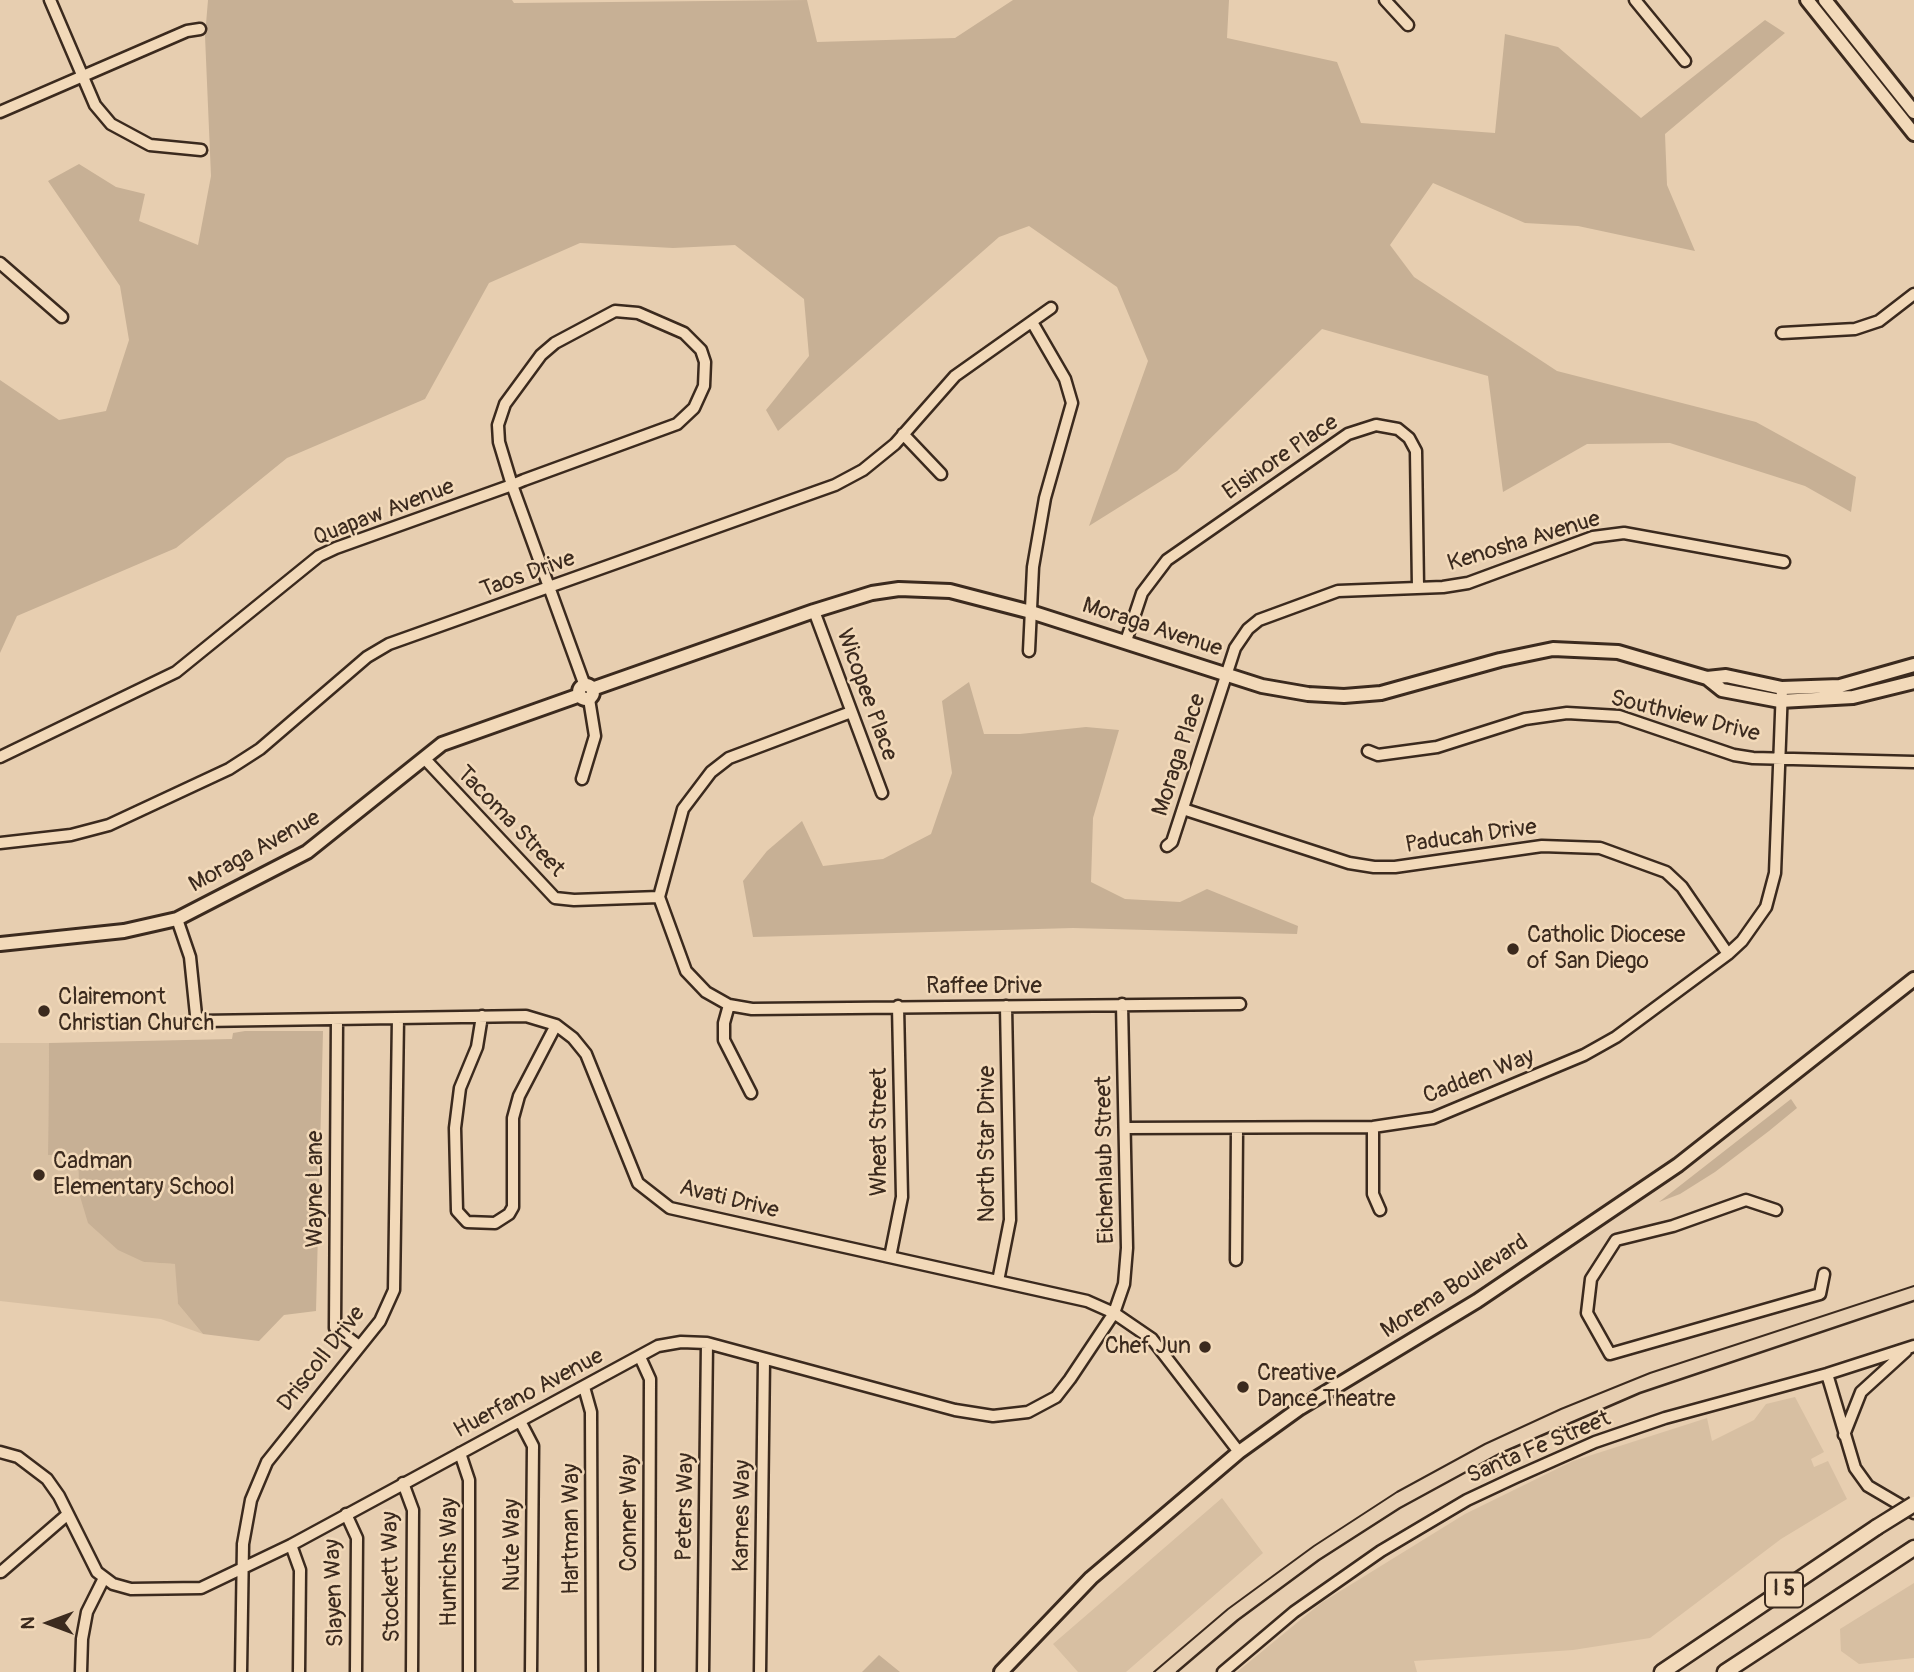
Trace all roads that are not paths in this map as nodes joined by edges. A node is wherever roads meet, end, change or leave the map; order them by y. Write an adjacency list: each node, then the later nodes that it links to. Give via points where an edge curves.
1 (50, 0): 9 (street)
2 (1385, 0): 6 (street)
3 (1635, 0): 8 (street)
4 (1807, 0): 12 (main road)
5 (1825, 0): 11 (main road)
6 (1408, 25)
7 (200, 29): 9 (street)
8 (1685, 61)
9 (83, 76): 10 (street); 13 (street, via 95,105 125,134 150,145)
10 (0, 112)
11 (1914, 112)
12 (1914, 134)
13 (201, 150)
14 (0, 263): 17 (street)
15 (1914, 294): 19 (street, via 1879,321 1855,329)
16 (1051, 308): 18 (street, Taos Drive)
17 (62, 317)
18 (1032, 322): 20 (street, Taos Drive, via 955,376); 27 (street, via 1065,379 1072,402 1045,498 1033,567)
19 (1782, 332)
20 (903, 434): 21 (street); 25 (street, Taos Drive, via 863,470 835,485)
21 (941, 474)
22 (512, 485): 22 (street, Quapaw Avenue, via 498,425 505,404 555,343 615,311 638,313 684,333 701,351 705,386 694,408 677,424); 25 (street); 39 (street, Quapaw Avenue, via 319,556 176,672)
23 (1784, 562): 24 (street, Kenosha Avenue, via 1624,533 1593,537 1468,583)
24 (1418, 587): 28 (street, Elsinore Place, via 1416,451 1398,429 1376,425 1348,434 1167,560 1142,593); 31 (street, Kenosha Avenue, via 1338,591 1259,620 1235,648)
25 (549, 589): 35 (street); 46 (street, Taos Drive, via 389,644 367,657 260,749 229,769 110,825 71,835)
26 (814, 611): 27 (main road, Moraga Avenue, via 872,593 923,589 950,591); 35 (main road, Moraga Avenue); 37 (street, Wicopee Place)
27 (1031, 612): 28 (main road, Moraga Avenue); 29 (street)
28 (1126, 641): 31 (main road, Moraga Avenue)
29 (1029, 651)
30 (1914, 665): 34 (main road, Moraga Avenue, via 1840,686)
31 (1227, 674): 32 (main road, Moraga Avenue, via 1262,686 1344,696 1381,693 1553,649 1581,648 1618,652); 45 (street, Moraga Place)
32 (1707, 678): 34 (main road, Moraga Avenue, via 1726,676); 36 (main road, Moraga Avenue, via 1722,690)
33 (1914, 682): 36 (main road, Moraga Avenue, via 1853,697)
34 (1782, 688): 36 (street, Cadden Way)
35 (587, 692): 40 (main road, Moraga Avenue, via 460,735); 43 (street, via 595,736)
36 (1780, 701): 41 (street, Cadden Way)
37 (851, 712): 44 (street, Wicopee Place); 48 (street, via 729,758 711,772 683,808)
38 (1367, 751): 41 (street, Southview Drive, via 1378,755 1437,747 1525,719 1567,713 1619,716 1734,755)
39 (0, 757)
40 (424, 758): 48 (street, Tacoma Street, via 555,898); 49 (main road, Moraga Avenue, via 307,852)
41 (1779, 758): 42 (street, Southview Drive); 51 (street, Cadden Way, via 1775,873 1766,907)
42 (1914, 762)
43 (582, 779)
44 (882, 793)
45 (1183, 808): 47 (street, Moraga Place); 51 (street, Paducah Drive, via 1349,863 1374,867 1542,846 1600,848 1665,872 1682,887)
46 (0, 843)
47 (1167, 846)
48 (659, 897): 55 (street, via 686,971 706,992)
49 (177, 919): 50 (main road, Moraga Avenue, via 124,932); 60 (street, Avati Drive, via 190,957 195,1016 202,1021)
50 (0, 944)
51 (1728, 954): 63 (street, Cadden Way, via 1616,1037 1584,1055 1448,1113)
52 (1914, 982): 84 (main road, Morena Boulevard, via 1678,1165 1477,1301 1300,1408)
53 (1122, 1004): 54 (street, Raffee Drive); 57 (street, Raffee Drive); 64 (street, Eichenlaub Street)
54 (1240, 1004)
55 (730, 1005): 56 (street, Raffee Drive, via 752,1009); 62 (street, via 724,1040)
56 (898, 1006): 57 (street, Raffee Drive); 68 (street, Wheat Street, via 902,1197)
57 (1006, 1006): 71 (street, North Star Drive, via 1010,1220)
58 (482, 1016): 59 (street, Avati Drive); 61 (street, Avati Drive, via 526,1016); 61 (street, via 477,1047 460,1088 455,1128 457,1211 467,1222 495,1223 513,1207 513,1118 519,1096)
59 (398, 1018): 60 (street, Avati Drive); 74 (street, Driscoll Drive, via 394,1290 380,1321)
60 (337, 1020): 74 (street, Wayne Lane, via 335,1328)
61 (556, 1025): 68 (street, Avati Drive, via 586,1054 631,1169 651,1195 680,1212)
62 (751, 1093)
63 (1373, 1127): 65 (street, Cadden Way); 66 (street, via 1373,1194)
64 (1125, 1128): 65 (street, Cadden Way); 72 (street, Eichenlaub Street, via 1127,1248 1124,1284)
65 (1237, 1129): 69 (street)
66 (1380, 1210)
67 (1776, 1210): 70 (street, via 1746,1200 1616,1240 1591,1279 1587,1313 1610,1354 1820,1294)
68 (890, 1257): 71 (street, Avati Drive)
69 (1236, 1260)
70 (1824, 1274)
71 (998, 1281): 72 (street, Avati Drive, via 1087,1301)
72 (1114, 1313): 77 (street, Huerfano Avenue, via 1056,1397 1028,1412 993,1416 955,1410); 84 (street, Avati Drive, via 1152,1339)
73 (707, 1343): 76 (street, Huerfano Avenue, via 658,1346); 77 (street, Huerfano Avenue); 104 (street, Peters Way)
74 (359, 1346): 92 (street, Driscoll Drive, via 267,1462 251,1500)
75 (1912, 1346): 78 (street, Santa Fe Street); 81 (street, via 1861,1392)
76 (640, 1357): 79 (street, Huerfano Avenue); 103 (street, Conner Way, via 650,1379)
77 (764, 1360): 105 (street, Karnes Way)
78 (1827, 1374): 81 (street); 107 (street, Santa Fe Street, via 1595,1442 1468,1500 1323,1590)
79 (584, 1387): 80 (street, Huerfano Avenue); 102 (street, Hartman Way, via 591,1412)
80 (520, 1421): 83 (street, Huerfano Avenue); 101 (street, Nute Way, via 533,1446)
81 (1844, 1435): 87 (street, via 1862,1480)
82 (0, 1452): 88 (street, via 18,1457 47,1479)
83 (460, 1452): 85 (street, Huerfano Avenue); 100 (street, Hunrichs Way, via 469,1480)
84 (1239, 1452): 106 (main road, Morena Boulevard, via 1091,1578)
85 (403, 1483): 89 (street, Huerfano Avenue); 99 (street, Stockett Way, via 413,1510)
86 (1914, 1504): 108 (highway, I 5, bridge)
87 (1914, 1513)
88 (68, 1514): 93 (street); 94 (street)
89 (346, 1514): 90 (street, Huerfano Avenue); 98 (street, Slayen Way, via 356,1538)
90 (291, 1545): 92 (street, Huerfano Avenue); 97 (street, via 300,1570)
91 (1910, 1550): 109 (highway, I 5)
92 (242, 1570): 94 (street, Huerfano Avenue, via 201,1588 131,1589); 96 (street, Driscoll Drive)
93 (1, 1572)
94 (104, 1578): 95 (street, via 87,1612)
95 (81, 1672)
96 (241, 1672)
97 (299, 1672)
98 (356, 1672)
99 (412, 1672)
100 (469, 1672)
101 (531, 1672)
102 (592, 1672)
103 (649, 1672)
104 (703, 1672)
105 (760, 1672)
106 (1001, 1672)
107 (1223, 1672)
108 (1662, 1672)
109 (1725, 1672)

